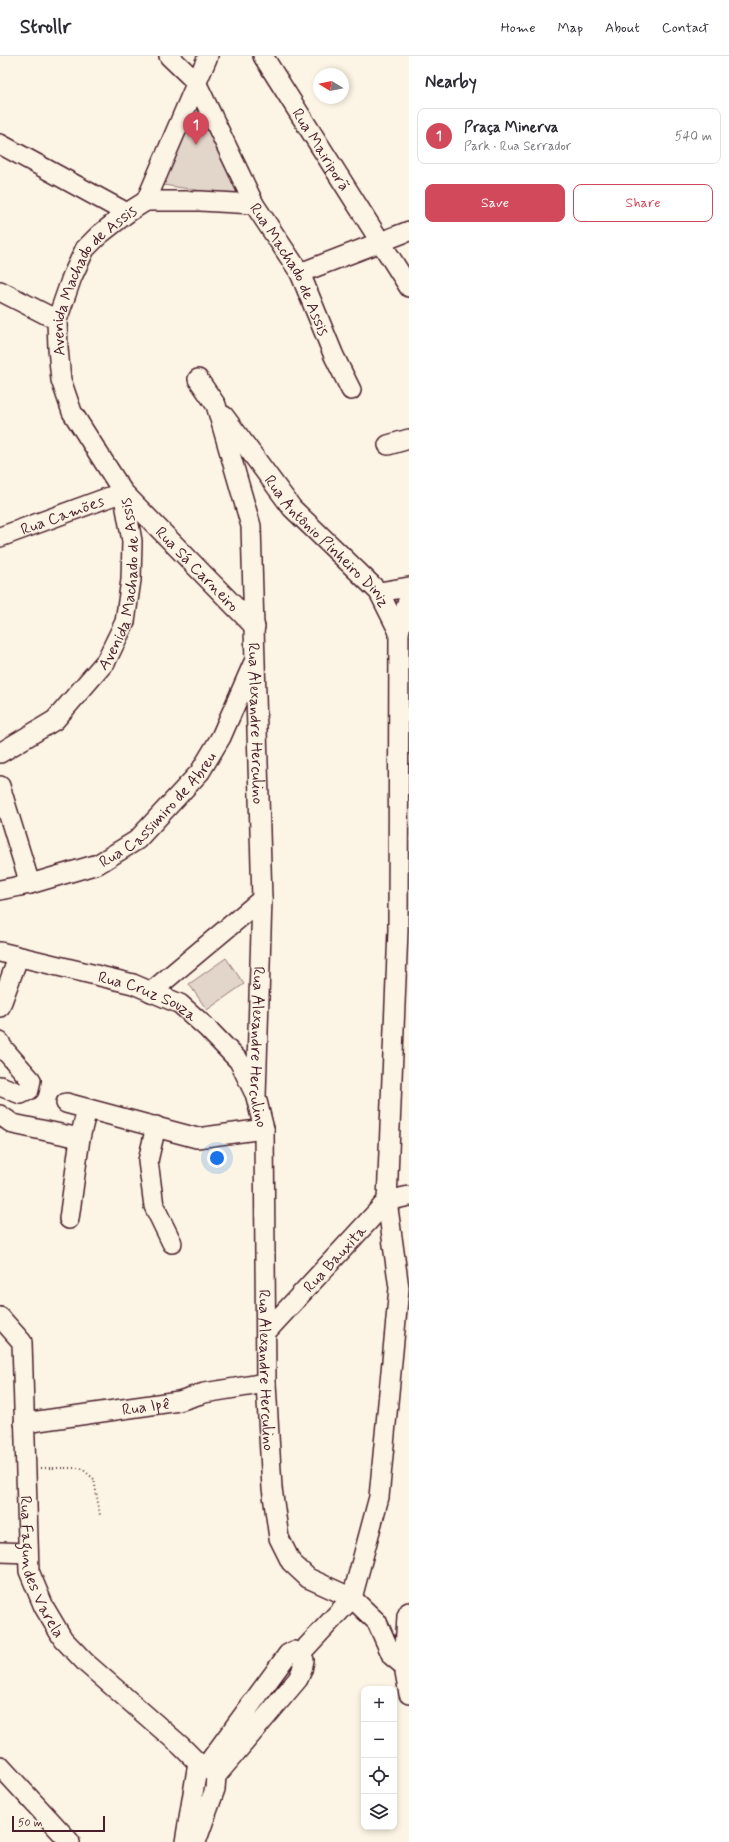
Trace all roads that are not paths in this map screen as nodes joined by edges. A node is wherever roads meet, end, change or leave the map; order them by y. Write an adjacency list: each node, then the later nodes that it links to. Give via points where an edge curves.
1 (169, 56): 4 (street)
2 (208, 56): 4 (street)
3 (263, 56): 10 (street, Rua Mairiporã)
4 (196, 82): 6 (street); 7 (street)
5 (0, 144): 8 (street)
6 (146, 201): 7 (street, Rua Machado de Assis); 8 (street, Avenida Machado de Assis)
7 (254, 204): 11 (street, Rua Machado de Assis)
8 (127, 213): 14 (street, Avenida Machado de Assis, via 85,249)
9 (409, 231): 10 (street)
10 (381, 242): 11 (street); 12 (street, Rua Mairiporã)
11 (300, 272): 16 (street, Rua Machado de Assis, via 334,356)
12 (409, 287)
13 (0, 291): 14 (street)
14 (57, 320): 20 (street, Avenida Machado de Assis, via 61,380 72,412)
15 (198, 379): 17 (street, Rua Alexandre Herculino)
16 (351, 390)
17 (216, 406): 23 (street, Rua Antônio Pinheiro Diniz, via 292,508); 25 (street, Rua Alexandre Herculino, via 251,526)
18 (409, 439): 19 (street)
19 (388, 445)
20 (123, 492): 21 (street, Rua Camões); 25 (street, Rua Sá Carneiro); 28 (street, Avenida Machado de Assis, via 132,541 131,580 125,622 119,635 106,661 55,720)
21 (0, 536)
22 (409, 587): 23 (street)
23 (378, 592): 26 (street, Rua Antônio Pinheiro Diniz)
24 (409, 597): 26 (street)
25 (255, 628): 27 (street, Rua Alexandre Herculino)
26 (398, 632): 33 (street, Rua Antônio Pinheiro Diniz)
27 (256, 659): 30 (street, Rua Cassimiro de Abreu, via 221,737 200,772 137,840 98,864); 32 (street, Rua Alexandre Herculino)
28 (0, 753)
29 (0, 786): 30 (street)
30 (30, 884): 31 (street, Rua Cassimiro de Abreu)
31 (0, 890)
32 (262, 899): 36 (street); 40 (street, Rua Alexandre Herculino)
33 (404, 931): 48 (street, Rua Antônio Pinheiro Diniz)
34 (0, 952): 35 (street, Rua Cruz Souza)
35 (18, 958): 36 (street, Rua Cruz Souza, via 133,984); 37 (street)
36 (150, 992): 40 (street, Rua Cruz Souza, via 180,1004 207,1028 239,1061)
37 (0, 1007)
38 (0, 1042): 39 (street, via 31,1080 29,1090 21,1094)
39 (0, 1086)
40 (256, 1097): 45 (street, Rua Alexandre Herculino)
41 (66, 1103): 42 (street)
42 (87, 1109): 44 (street); 46 (street)
43 (0, 1115): 46 (street, via 13,1124)
44 (156, 1126): 45 (street, via 197,1138); 50 (street, via 148,1161 154,1206)
45 (264, 1129): 52 (street, Rua Alexandre Herculino)
46 (80, 1138): 49 (street)
47 (409, 1196): 48 (street)
48 (387, 1201): 52 (street, Rua Bauxita); 57 (street, Rua Antônio Pinheiro Diniz, via 399,1288 379,1497)
49 (69, 1219)
50 (172, 1243)
51 (0, 1317): 54 (street, Rua Fagundes Varela, via 22,1342)
52 (267, 1332): 53 (street, Rua Alexandre Herculino)
53 (266, 1383): 54 (street, Rua Ipê, via 204,1392 179,1402); 57 (street, Rua Alexandre Herculino, via 272,1488 279,1538 291,1562 308,1578)
54 (24, 1423): 56 (street, Rua Fagundes Varela)
55 (0, 1552): 56 (street)
56 (28, 1553): 62 (street, Rua Fagundes Varela, via 29,1571 41,1600 63,1639 86,1663)
57 (352, 1598): 59 (street, Rua Alexandre Herculino, via 378,1622 392,1656); 62 (street, via 300,1654 294,1651 288,1654)
58 (409, 1612): 59 (street)
59 (404, 1666): 60 (street)
60 (409, 1694)
61 (0, 1766): 63 (street)
62 (207, 1768): 64 (street); 65 (street, via 215,1789)
63 (68, 1842)
64 (185, 1842)
65 (196, 1842)

